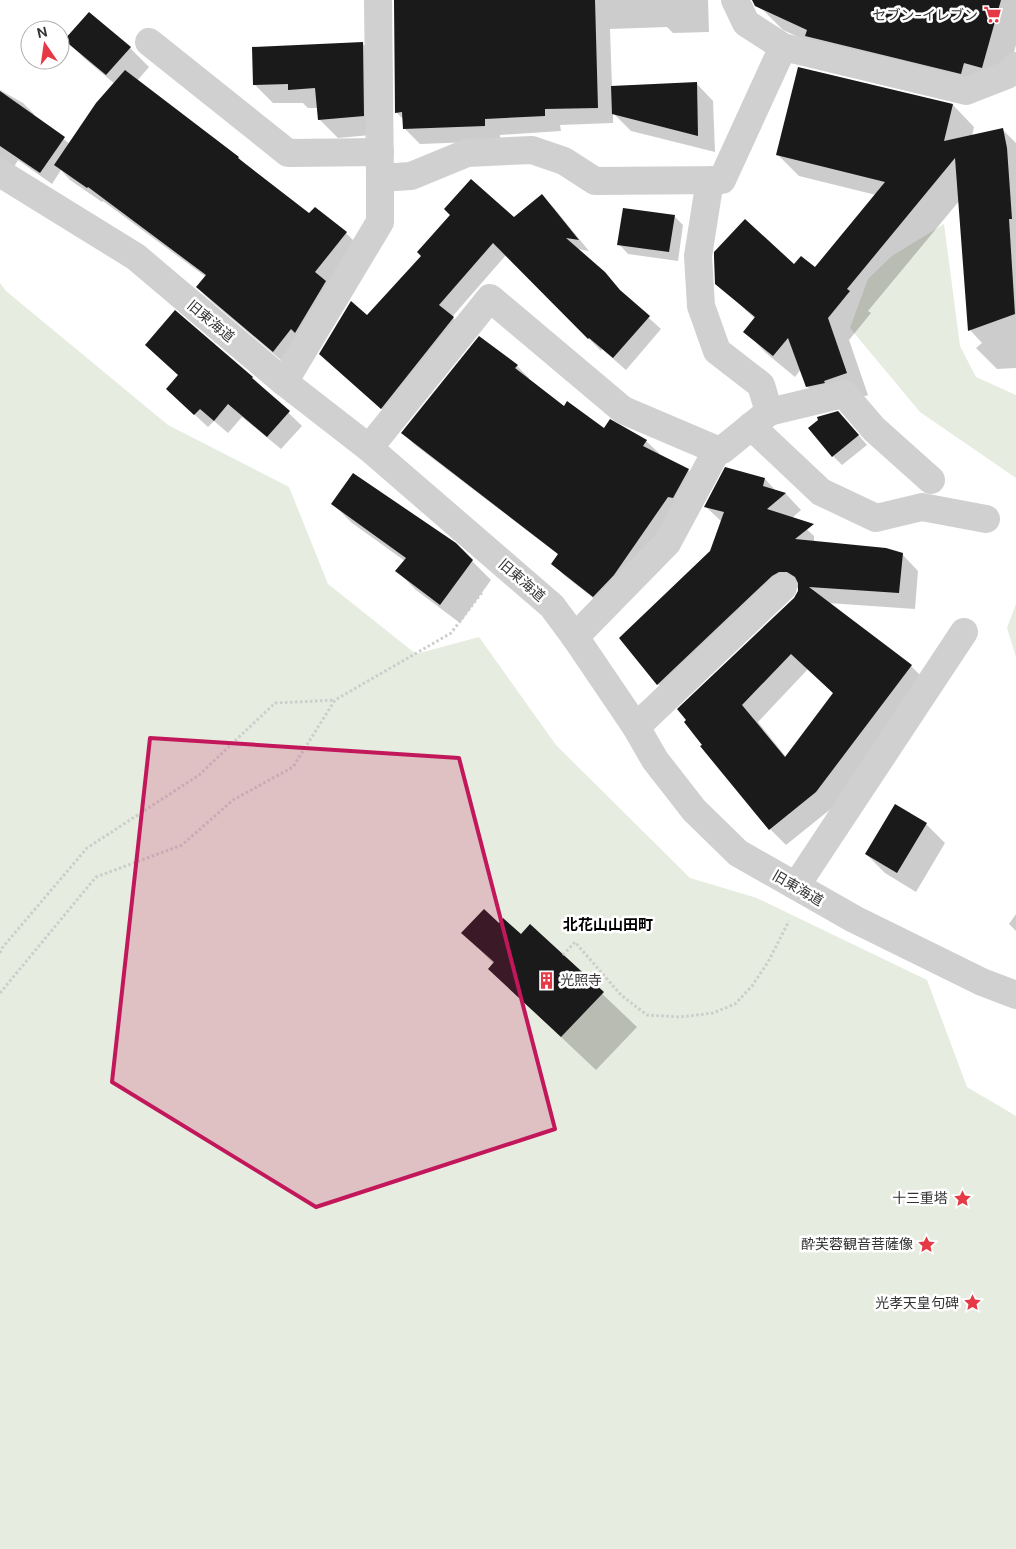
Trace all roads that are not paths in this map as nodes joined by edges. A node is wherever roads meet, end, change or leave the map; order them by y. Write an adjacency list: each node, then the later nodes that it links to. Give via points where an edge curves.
1 (378, 0): 6 (street)
2 (735, 0): 4 (street, via 746,23)
3 (149, 42): 6 (street, via 288,154)
4 (784, 47): 5 (street, via 966,91 1007,75); 8 (street, via 722,180)
5 (1016, 66)
6 (380, 165): 8 (street, via 411,176 467,154 532,150 564,161 595,181); 9 (street, via 380,222)
7 (0, 173): 9 (street, 旧東海道, via 136,258)
8 (710, 180): 10 (street, via 698,256 701,306 717,351 761,385)
9 (284, 382): 11 (street, 旧東海道)
10 (760, 419): 12 (street, via 722,450); 13 (street, via 844,394 874,429); 14 (street, via 821,492 876,518 922,507)
11 (369, 448): 12 (street, via 490,298 623,410); 17 (street, 旧東海道, via 552,606)
12 (717, 450): 17 (street, via 667,543)
13 (931, 480)
14 (986, 519)
15 (783, 587): 18 (street)
16 (964, 632): 19 (street)
17 (575, 637): 18 (street, 旧東海道)
18 (636, 727): 19 (street, 旧東海道, via 655,760 700,816 738,853)
19 (801, 889): 20 (street, 旧東海道, via 854,919 982,982)
20 (1016, 995)

